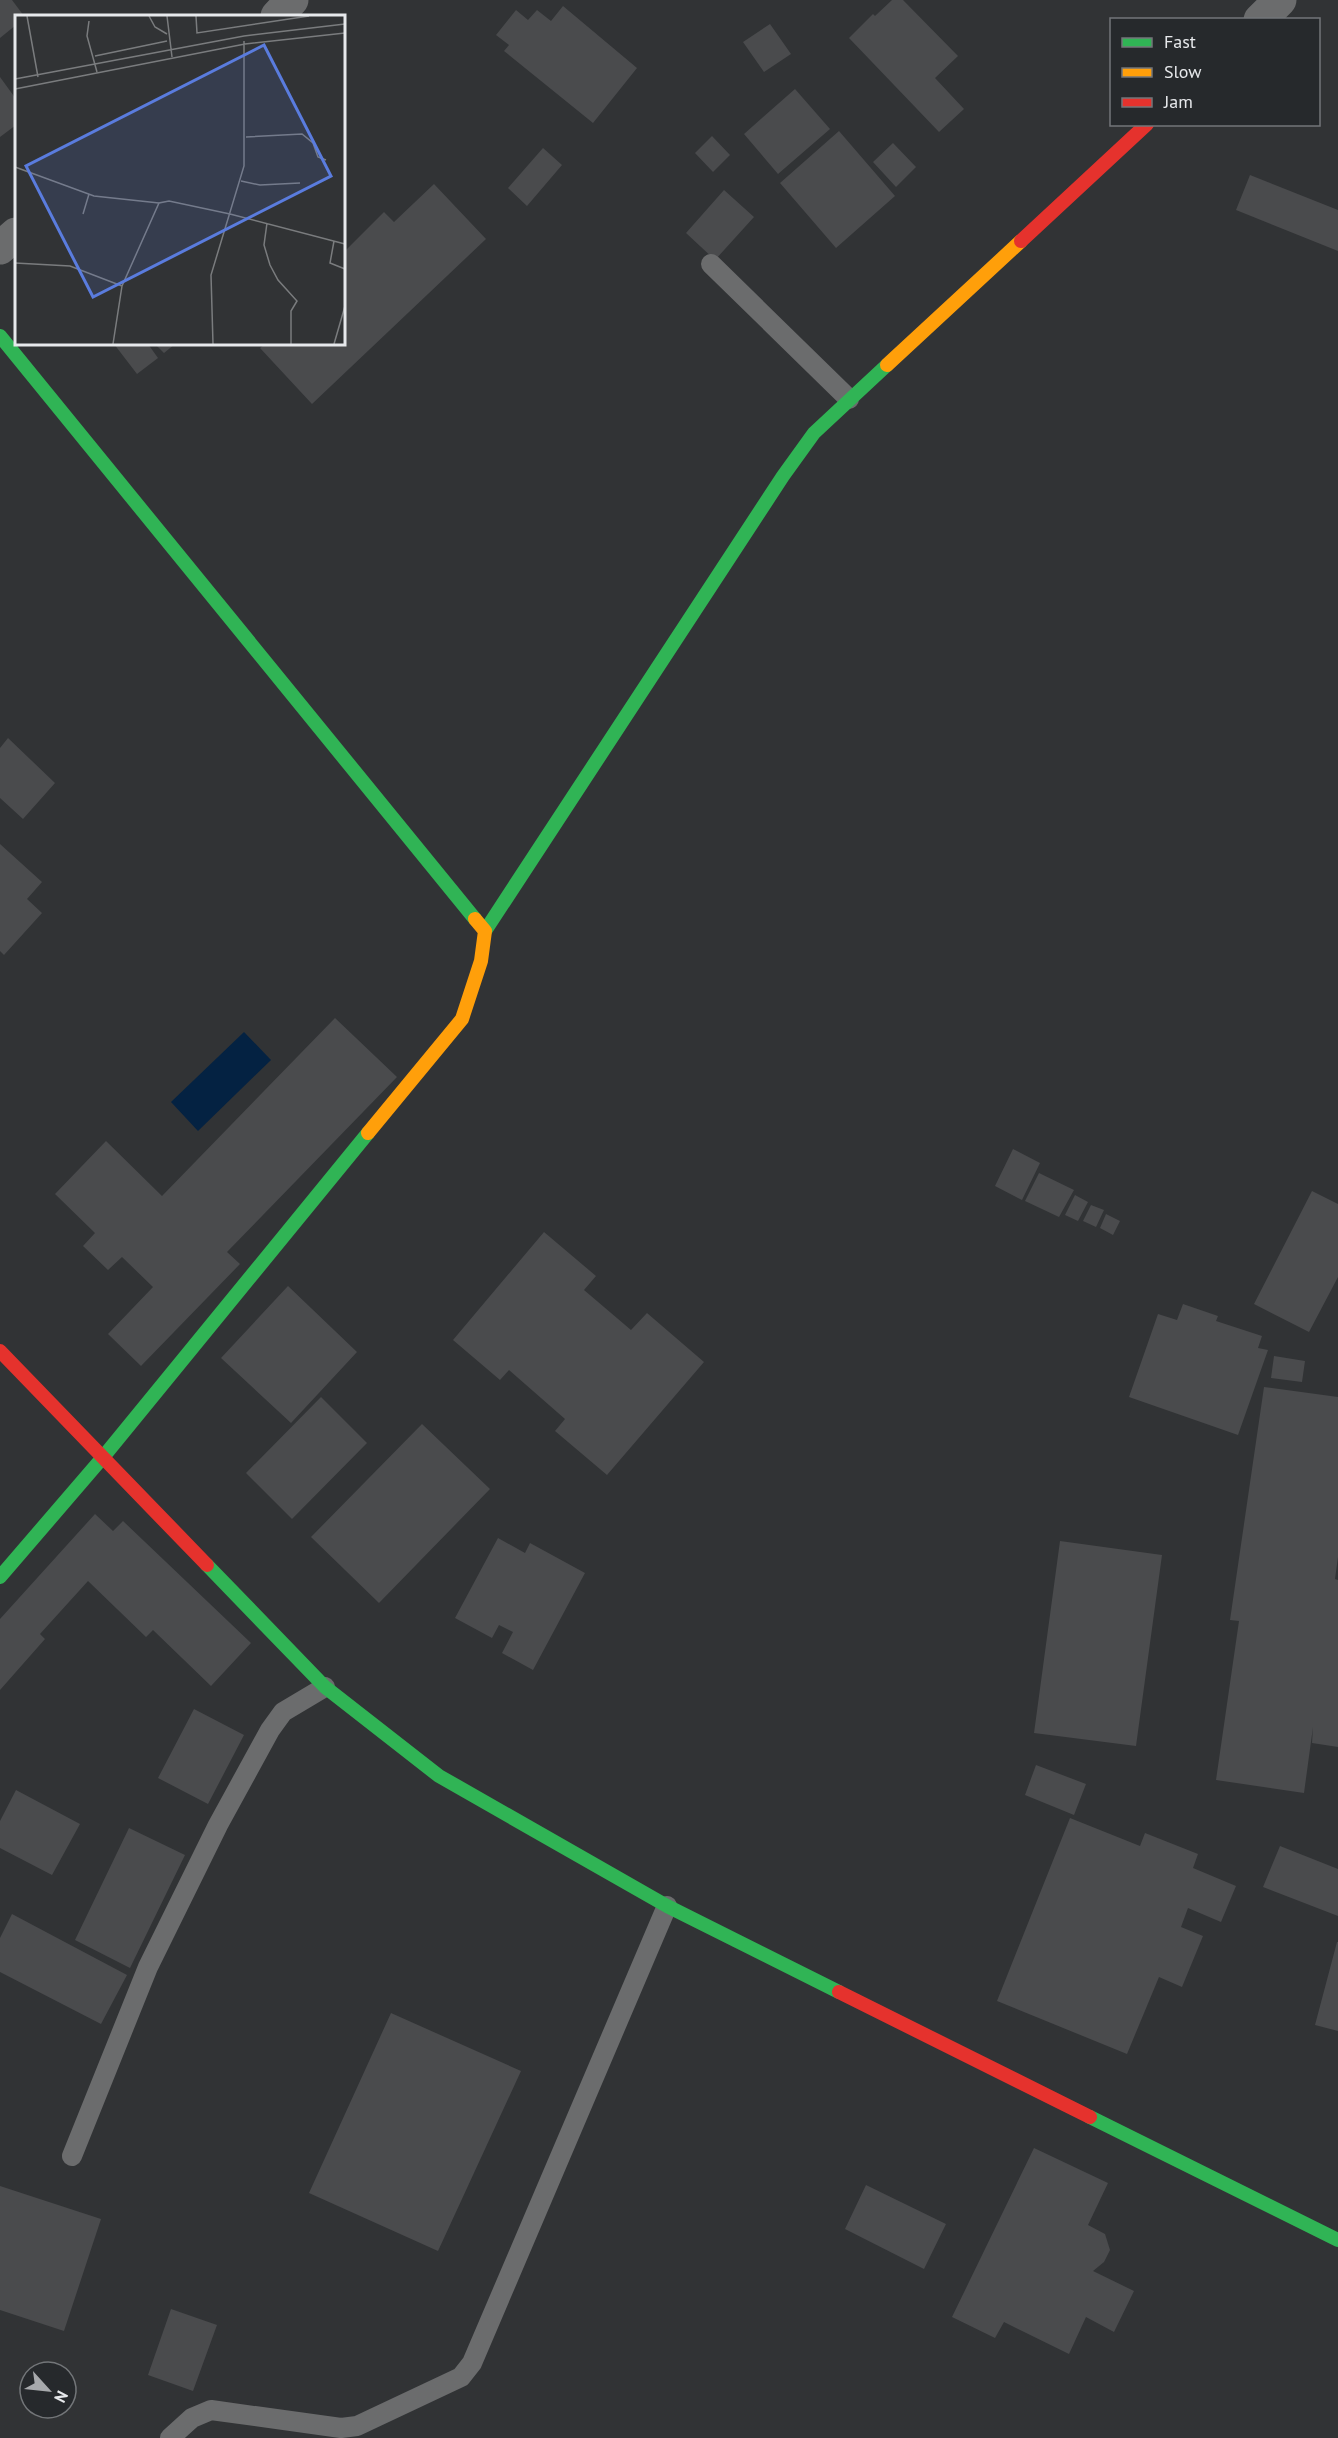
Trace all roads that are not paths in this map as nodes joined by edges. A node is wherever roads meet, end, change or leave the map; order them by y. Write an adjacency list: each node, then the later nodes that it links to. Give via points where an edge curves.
1 (292, 0): 3 (street)
2 (1280, 0): 4 (street)
3 (278, 15)
4 (1262, 18)
5 (1145, 126): 10 (street)
6 (15, 235): 7 (street)
7 (0, 248)
8 (711, 264): 10 (lane)
9 (0, 336): 11 (street)
10 (849, 399): 11 (street, via 814,433 783,476)
11 (485, 931): 13 (street, via 478,972 462,1019)
12 (0, 1351): 13 (street)
13 (104, 1456): 14 (street); 15 (street)
14 (0, 1576)
15 (325, 1687): 16 (street, via 439,1776); 17 (lane, via 284,1712 270,1730 218,1825 148,1967)
16 (667, 1906): 18 (street); 19 (lane, via 472,2363 461,2377 357,2426 341,2428 211,2410 192,2418)
17 (72, 2156)
18 (1338, 2240)
19 (170, 2438)

